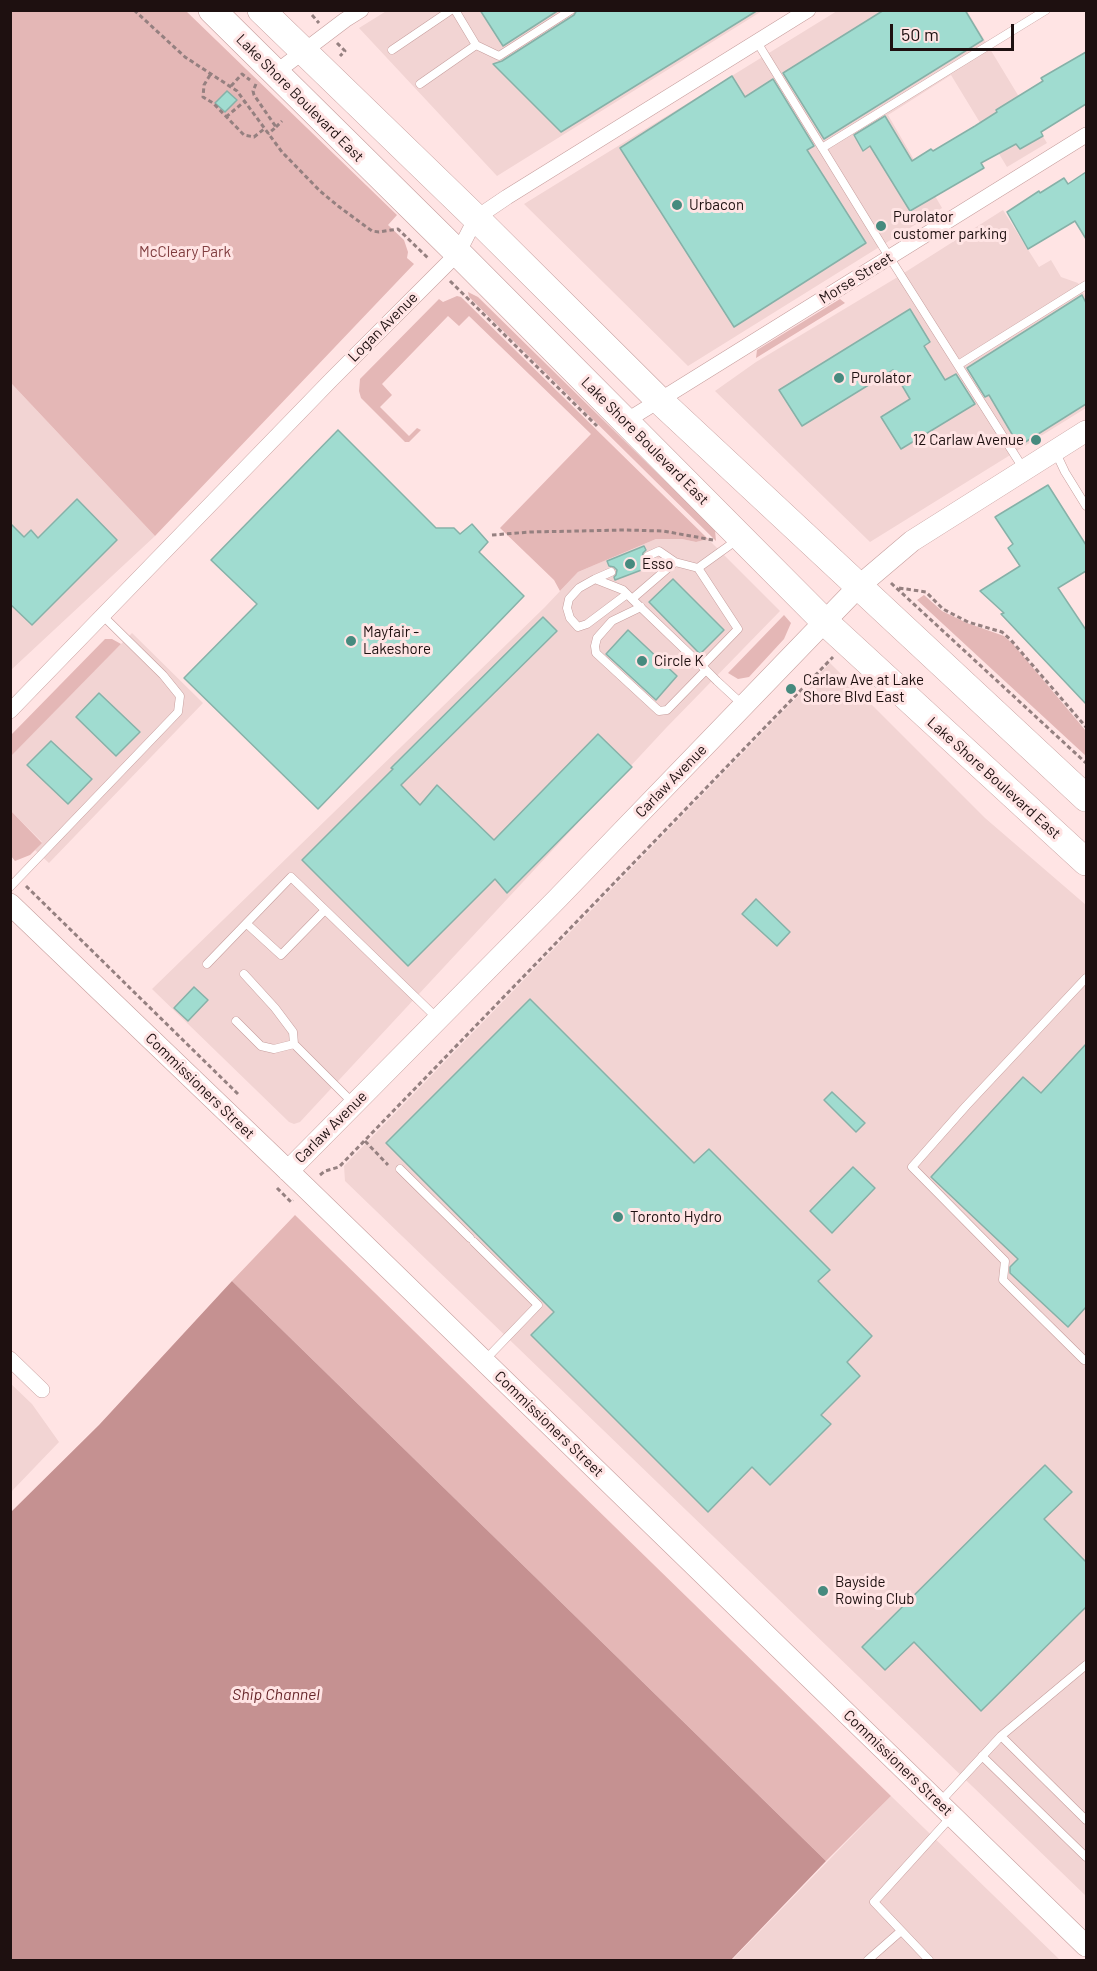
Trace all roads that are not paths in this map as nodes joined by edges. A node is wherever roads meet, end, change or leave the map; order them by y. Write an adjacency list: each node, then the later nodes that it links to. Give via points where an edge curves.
1 (212, 10): 12 (highway, Lake Shore Boulevard East)
2 (261, 10): 11 (highway)
3 (361, 10): 11 (street)
4 (453, 10): 9 (lane); 10 (lane)
5 (572, 10): 9 (lane, via 499,56)
6 (808, 10): 8 (street, Logan Avenue)
7 (1046, 10): 15 (lane)
8 (757, 42): 15 (lane); 16 (street, Logan Avenue)
9 (476, 45): 13 (lane)
10 (392, 50)
11 (303, 52): 12 (street); 16 (highway)
12 (265, 79): 17 (highway, Lake Shore Boulevard East)
13 (420, 84)
14 (1086, 135): 18 (street, Morse Street)
15 (822, 147): 18 (lane)
16 (477, 218): 17 (street, Logan Avenue); 21 (highway)
17 (458, 253): 22 (highway, Lake Shore Boulevard East); 36 (street, Logan Avenue)
18 (889, 257): 20 (lane); 21 (street, Morse Street)
19 (1086, 285): 20 (lane)
20 (958, 364): 25 (lane)
21 (659, 400): 22 (street, Morse Street); 33 (highway)
22 (626, 421): 27 (highway, Lake Shore Boulevard East)
23 (1086, 431): 24 (street, Carlaw Avenue)
24 (1054, 451): 25 (street, Carlaw Avenue); 26 (lane)
25 (1024, 469): 33 (street, Carlaw Avenue, via 912,541)
26 (1086, 506)
27 (741, 538): 30 (lane); 37 (highway, Lake Shore Boulevard East)
28 (648, 556): 29 (lane, via 659,552)
29 (675, 562): 30 (lane); 34 (lane)
30 (698, 568): 38 (lane, via 738,628)
31 (611, 572): 32 (lane)
32 (595, 579): 34 (lane); 34 (lane, via 569,599 570,618 578,627)
33 (859, 586): 37 (street, Carlaw Avenue); 41 (highway)
34 (628, 594): 35 (lane)
35 (640, 607): 38 (lane); 38 (lane, via 612,621 597,638 596,653 659,711 667,710)
36 (103, 616): 40 (street, Logan Avenue); 43 (lane, via 180,696 178,712)
37 (825, 622): 39 (street, Carlaw Avenue); 42 (highway, Lake Shore Boulevard East)
38 (704, 668): 39 (lane)
39 (744, 706): 50 (street, Carlaw Avenue)
40 (10, 711)
41 (1086, 798)
42 (1086, 862)
43 (10, 887)
44 (10, 904): 54 (street, Commissioners Street)
45 (325, 910): 46 (lane, via 281,955); 46 (lane, via 291,877); 50 (lane)
46 (247, 924): 47 (lane)
47 (207, 964)
48 (244, 974): 52 (lane, via 293,1032)
49 (1086, 978): 57 (lane, via 912,1167 1005,1261 1003,1280)
50 (438, 1019): 53 (street, Carlaw Avenue)
51 (236, 1021): 52 (lane, via 261,1046 274,1049)
52 (294, 1044): 53 (lane)
53 (354, 1104): 54 (street, Carlaw Avenue)
54 (294, 1164): 58 (street, Commissioners Street)
55 (400, 1169): 58 (lane, via 540,1303)
56 (10, 1359): 59 (street)
57 (1086, 1360)
58 (484, 1361): 63 (street, Commissioners Street)
59 (42, 1390)
60 (1086, 1665): 61 (lane)
61 (1001, 1736): 62 (lane); 64 (lane)
62 (982, 1755): 63 (lane); 65 (lane)
63 (945, 1809): 66 (lane, via 874,1902); 67 (street, Commissioners Street)
64 (1086, 1820)
65 (1086, 1857)
66 (900, 1931): 68 (lane); 69 (lane)
67 (1086, 1947)
68 (868, 1960)
69 (929, 1960)

